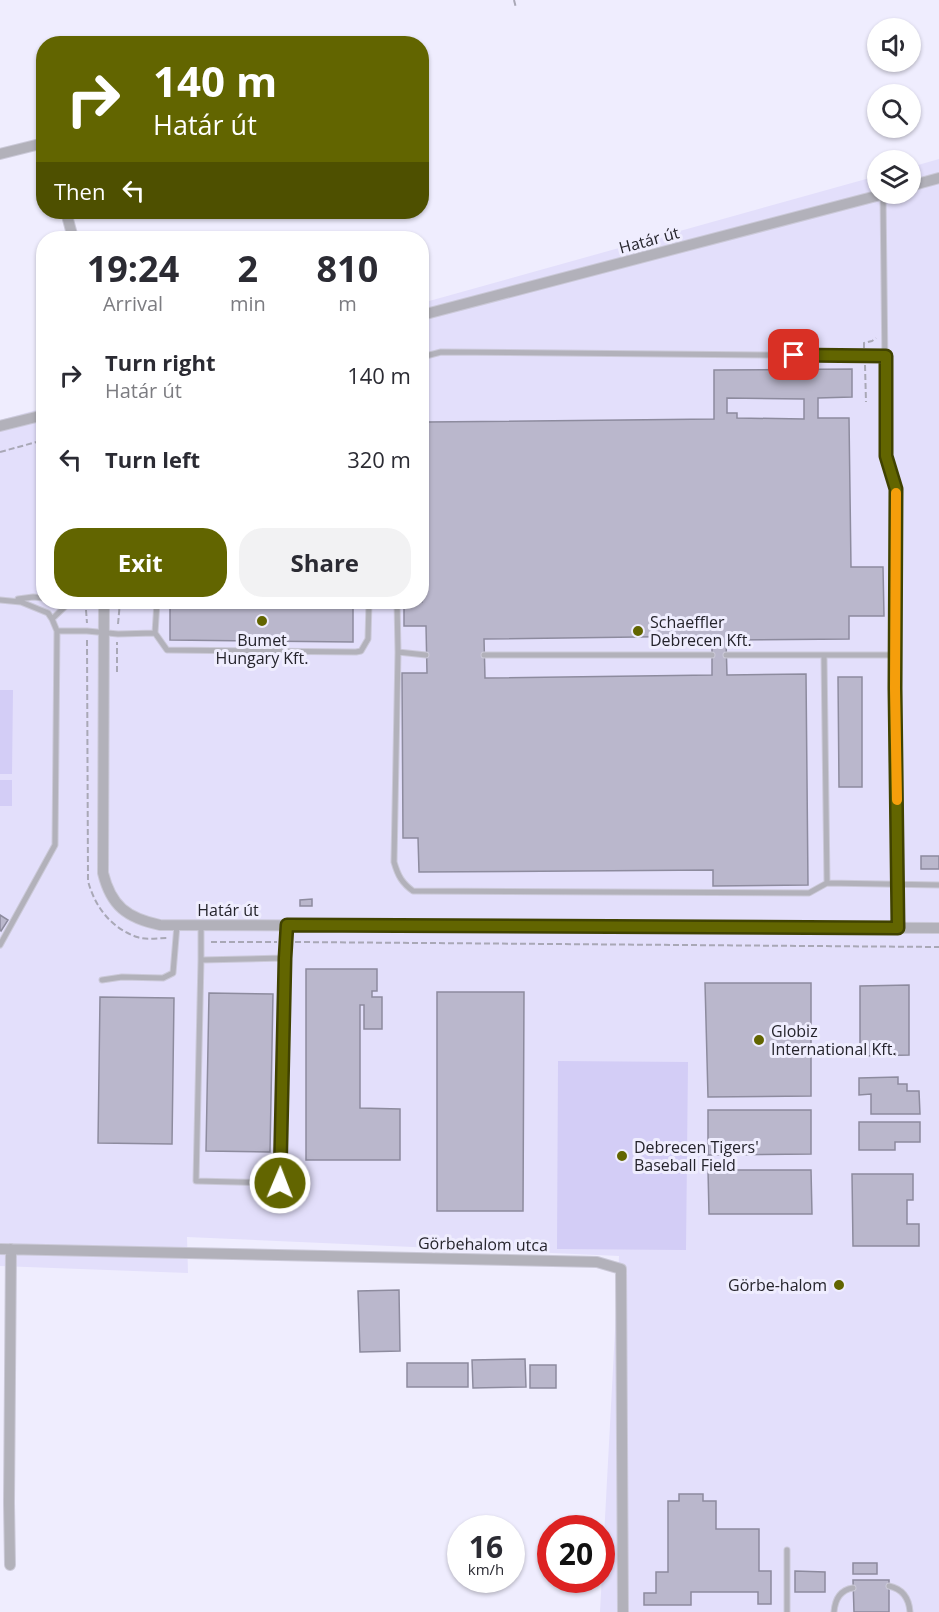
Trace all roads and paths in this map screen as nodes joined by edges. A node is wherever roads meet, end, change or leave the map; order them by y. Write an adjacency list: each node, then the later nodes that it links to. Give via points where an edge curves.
1 (514, 0): 2 (path)
2 (516, 8)
3 (36, 145): 4 (street)
4 (0, 154)
5 (939, 178): 6 (street)
6 (921, 183)
7 (867, 198): 9 (street, Határ út)
8 (884, 204): 11 (lane)
9 (429, 313)
10 (429, 355): 11 (lane, via 441,352)
11 (886, 356): 37 (lane, via 886,456 896,489)
12 (36, 417): 13 (street)
13 (0, 426)
14 (36, 442): 15 (path)
15 (0, 452)
16 (36, 597): 18 (lane)
17 (0, 600): 18 (lane)
18 (14, 600): 19 (lane)
19 (36, 608)
20 (38, 609): 27 (lane)
21 (63, 609): 27 (lane)
22 (104, 609): 29 (street, Határ út)
23 (120, 609): 31 (path)
24 (157, 609): 30 (lane)
25 (369, 609): 30 (lane, via 368,639 356,652 167,650)
26 (397, 609): 32 (lane)
27 (52, 619): 28 (lane)
28 (57, 631): 29 (lane); 48 (lane, via 55,845)
29 (104, 633): 31 (lane); 43 (street, Határ út, via 106,887 119,908 129,915 144,922)
30 (155, 633): 31 (lane)
31 (118, 634): 39 (path)
32 (398, 652): 33 (lane); 40 (lane, via 394,862 404,885 413,891 809,893)
33 (426, 655)
34 (484, 655): 35 (lane)
35 (712, 655)
36 (726, 655): 38 (lane)
37 (896, 655): 38 (lane); 41 (lane)
38 (824, 656): 40 (lane)
39 (117, 675)
40 (827, 883): 41 (lane)
41 (899, 884): 42 (lane); 46 (lane)
42 (939, 885)
43 (177, 925): 44 (street, Határ út); 51 (lane, via 173,973 163,978)
44 (201, 925): 45 (street, Határ út); 50 (lane)
45 (287, 925): 46 (street, Határ út); 49 (lane)
46 (898, 928): 47 (street, Határ út)
47 (939, 928)
48 (0, 945)
49 (285, 958): 50 (lane); 50 (lane, via 280,1183 196,1180)
50 (201, 960)
51 (102, 980)
52 (6, 1249): 53 (street); 59 (street, Görbehalom utca, via 597,1262 621,1269)
53 (5, 1344): 54 (street)
54 (4, 1503): 56 (street)
55 (787, 1550): 60 (lane)
56 (10, 1565)
57 (889, 1586): 62 (lane, via 908,1599)
58 (853, 1588): 61 (lane, via 837,1598)
59 (622, 1612)
60 (787, 1612)
61 (834, 1612)
62 (910, 1612)

